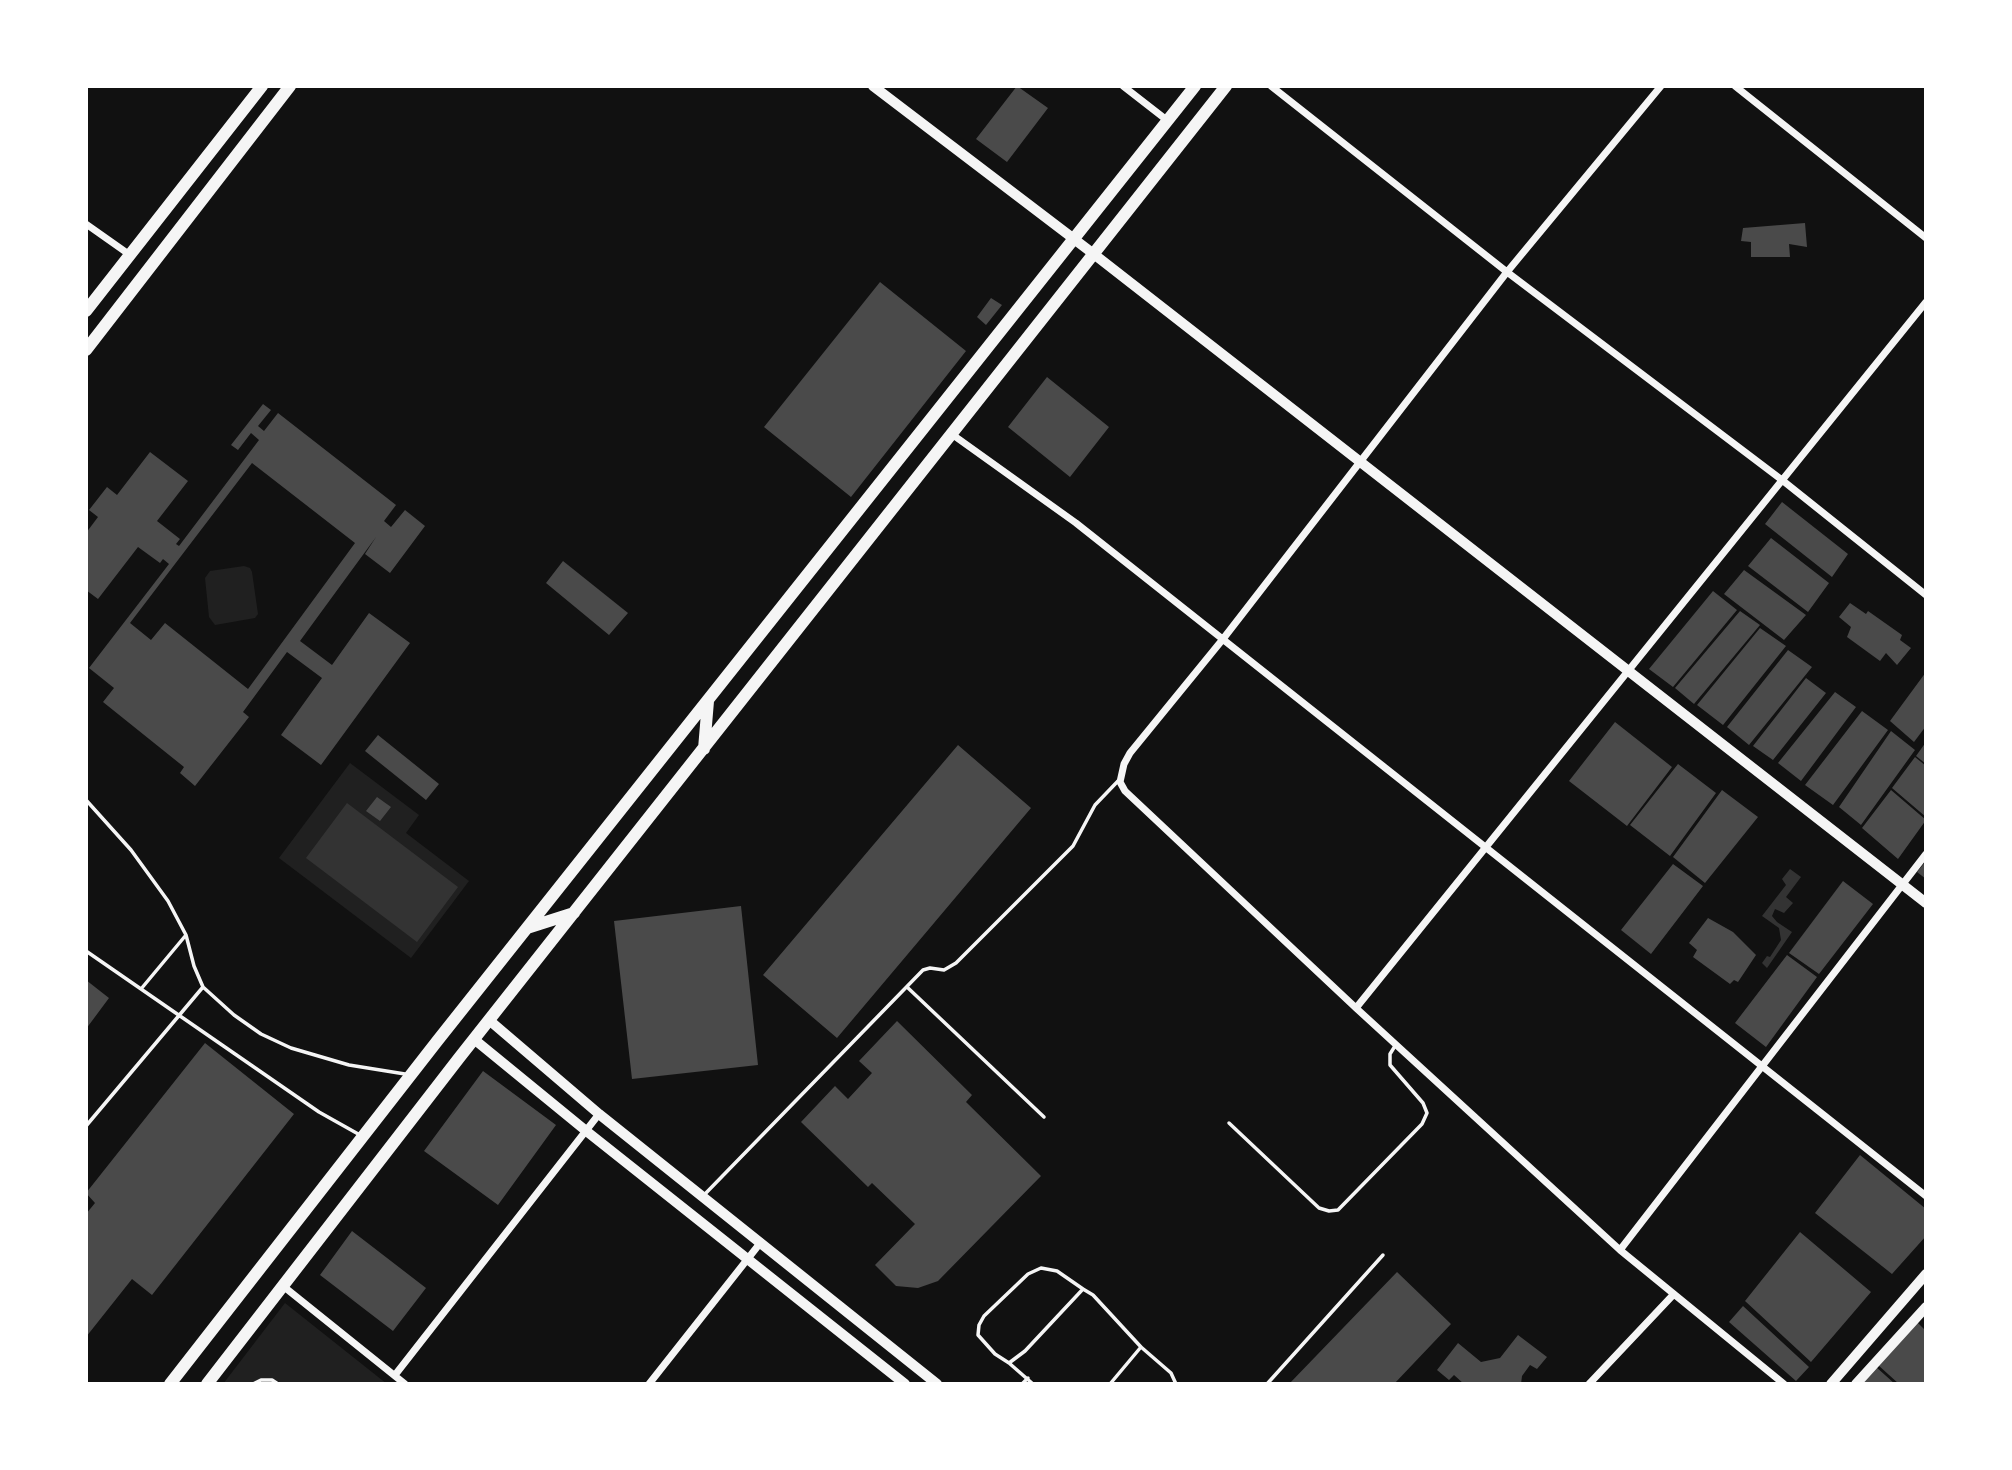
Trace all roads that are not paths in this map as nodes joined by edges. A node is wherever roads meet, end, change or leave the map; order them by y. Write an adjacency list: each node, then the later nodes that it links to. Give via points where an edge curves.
1 (262, 86): 14 (main road)
2 (290, 86): 19 (main road)
3 (1123, 86): 10 (street)
4 (1195, 86): 10 (main road)
5 (1226, 86): 15 (main road)
6 (1271, 86): 16 (street)
7 (1661, 86): 16 (street)
8 (1735, 86): 12 (street)
9 (879, 88): 13 (main road)
10 (1168, 121): 13 (main road)
11 (86, 224): 14 (street)
12 (1926, 238)
13 (1074, 240): 15 (main road); 26 (main road)
14 (130, 255): 18 (main road)
15 (1095, 255): 20 (main road); 21 (main road)
16 (1507, 272): 21 (street); 22 (street)
17 (1926, 302): 22 (street)
18 (86, 311)
19 (86, 350)
20 (953, 435): 24 (street, via 1076,523); 27 (main road)
21 (1361, 462): 24 (street); 25 (main road)
22 (1782, 480): 23 (street); 25 (street)
23 (1926, 595)
24 (1223, 639): 28 (street, via 1130,753); 30 (street)
25 (1628, 670): 30 (street); 32 (main road)
26 (708, 701): 27 (main road); 35 (main road)
27 (704, 750): 34 (main road)
28 (1120, 779): 39 (lane, via 1095,805 1073,846 956,963 944,970 923,970); 41 (street, via 1125,792)
29 (86, 800): 36 (lane, via 131,850)
30 (1486, 846): 41 (street); 46 (street)
31 (1926, 854): 32 (street)
32 (1903, 884): 33 (main road); 46 (street)
33 (1926, 903)
34 (574, 913): 35 (main road); 43 (main road)
35 (526, 928): 47 (main road)
36 (186, 934): 38 (lane); 40 (lane)
37 (86, 951): 40 (lane)
38 (204, 987): 42 (lane); 47 (lane, via 252,1028 291,1048 349,1065)
39 (907, 987): 49 (lane); 54 (lane)
40 (141, 989): 42 (lane)
41 (1356, 1008): 45 (street)
42 (179, 1014): 51 (lane); 53 (lane, via 319,1112)
43 (489, 1020): 44 (main road); 48 (street)
44 (475, 1040): 52 (street); 61 (main road)
45 (1396, 1045): 50 (lane, via 1390,1065 1427,1113 1422,1124 1338,1210 1319,1208); 57 (street)
46 (1762, 1066): 55 (street); 57 (street)
47 (411, 1075): 53 (main road)
48 (598, 1114): 52 (street); 54 (street)
49 (1044, 1117)
50 (1229, 1123)
51 (86, 1126)
52 (585, 1130): 59 (street); 67 (street)
53 (363, 1136): 70 (main road)
54 (703, 1196): 56 (street)
55 (1926, 1196)
56 (761, 1242): 59 (street); 69 (street)
57 (1620, 1251): 63 (street)
58 (1383, 1255): 81 (lane)
59 (747, 1259): 75 (street); 76 (street)
60 (1926, 1274): 84 (street)
61 (283, 1286): 67 (street); 71 (main road)
62 (1083, 1289): 65 (lane); 66 (lane); 66 (lane, via 1057,1271 1041,1268 1027,1274 984,1316 978,1335)
63 (1673, 1296): 82 (street); 83 (street)
64 (1926, 1307): 85 (street)
65 (1142, 1347): 79 (lane); 80 (lane, via 1171,1373)
66 (1009, 1363): 68 (lane)
67 (395, 1375): 74 (street)
68 (1028, 1377): 77 (lane); 78 (lane)
69 (931, 1382)
70 (170, 1384)
71 (207, 1384)
72 (253, 1384): 73 (lane, via 272,1380)
73 (278, 1384)
74 (405, 1384)
75 (649, 1384)
76 (905, 1384)
77 (1022, 1384)
78 (1033, 1384)
79 (1110, 1384)
80 (1176, 1384)
81 (1267, 1384)
82 (1589, 1384)
83 (1784, 1384)
84 (1831, 1384)
85 (1856, 1384)

